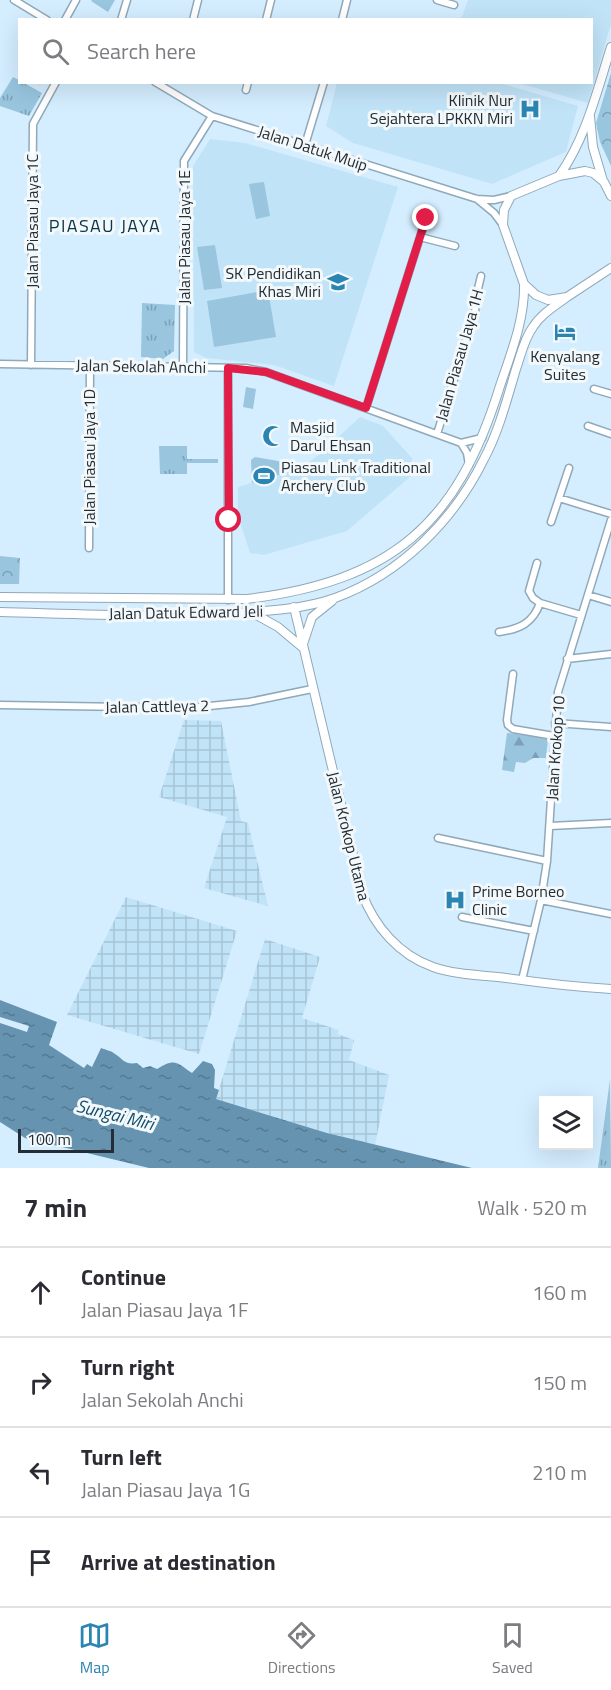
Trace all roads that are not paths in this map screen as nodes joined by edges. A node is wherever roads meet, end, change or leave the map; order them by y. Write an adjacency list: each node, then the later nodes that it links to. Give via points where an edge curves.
1 (14, 0): 9 (street)
2 (76, 0): 10 (street)
3 (127, 0): 11 (street)
4 (198, 0): 12 (street)
5 (271, 0): 13 (street)
6 (347, 0): 14 (street)
7 (437, 0): 8 (street)
8 (454, 5)
9 (44, 18)
10 (66, 18)
11 (122, 18)
12 (194, 18)
13 (266, 18)
14 (342, 18)
15 (611, 47): 21 (street)
16 (55, 84): 38 (street, Jalan Piasau Jaya 1C, via 33,124)
17 (157, 84): 22 (street, Jalan Datuk Muip)
18 (248, 84): 20 (street)
19 (323, 84): 23 (street)
20 (246, 90)
21 (590, 112): 24 (street); 25 (street, via 593,147)
22 (212, 116): 23 (street, Jalan Datuk Muip); 40 (street, Jalan Piasau Jaya 1E, via 184,161)
23 (305, 145): 28 (street, Jalan Datuk Muip)
24 (559, 176): 25 (street, via 585,171); 26 (street)
25 (604, 182): 27 (street)
26 (511, 196): 28 (street); 30 (street, via 504,210)
27 (611, 196)
28 (477, 199): 30 (street)
29 (426, 218): 31 (street)
30 (503, 225): 35 (street)
31 (420, 237): 32 (street); 44 (street)
32 (455, 246)
33 (611, 268): 36 (street, Jalan Datuk Edward Jeli)
34 (481, 276): 46 (street, Jalan Piasau Jaya 1H, via 475,312)
35 (524, 284): 36 (street, via 548,300); 48 (street, Jalan Datuk Edward Jeli, via 522,316)
36 (567, 297): 62 (street, Jalan Datuk Edward Jeli, via 542,316 530,332 485,458 461,498 425,541 399,563)
37 (0, 364): 38 (street, Jalan Sekolah Anchi)
38 (32, 365): 39 (street, Jalan Sekolah Anchi)
39 (90, 366): 40 (street, Jalan Sekolah Anchi); 56 (street, Jalan Piasau Jaya 1D)
40 (183, 367): 41 (street, Jalan Sekolah Anchi)
41 (228, 368): 44 (street, Jalan Sekolah Anchi, via 266,372); 63 (street)
42 (594, 389): 43 (street)
43 (611, 394)
44 (366, 408): 46 (street, Jalan Sekolah Anchi)
45 (588, 426): 47 (street)
46 (437, 434): 49 (street, Jalan Sekolah Anchi)
47 (611, 434)
48 (482, 438): 49 (street); 50 (street, Jalan Datuk Edward Jeli)
49 (461, 443): 50 (street)
50 (470, 465): 58 (street, Jalan Datuk Edward Jeli, via 430,522 391,554 359,572)
51 (568, 468): 52 (street)
52 (559, 498): 53 (street); 55 (street)
53 (611, 514)
54 (611, 520): 59 (street, Jalan Krokop 10)
55 (551, 522)
56 (89, 548)
57 (537, 563): 65 (street, via 529,591)
58 (304, 589): 60 (street, Jalan Datuk Edward Jeli); 66 (street)
59 (588, 595): 64 (street); 69 (street, Jalan Krokop 10)
60 (272, 596): 63 (street, Jalan Datuk Edward Jeli); 66 (street)
61 (0, 597): 63 (street, Jalan Datuk Edward Jeli)
62 (335, 598): 66 (street, Jalan Datuk Edward Jeli); 71 (street, via 312,617)
63 (228, 600)
64 (611, 602)
65 (540, 603): 69 (street); 70 (street, via 525,625)
66 (294, 607): 68 (street, Jalan Datuk Edward Jeli); 71 (street, Jalan Krokop Utama)
67 (0, 612): 68 (street, Jalan Datuk Edward Jeli)
68 (252, 612): 71 (street)
69 (581, 615): 73 (street, Jalan Krokop 10)
70 (500, 632)
71 (302, 648): 75 (street, Jalan Krokop Utama)
72 (611, 654): 73 (street)
73 (567, 659): 77 (street, Jalan Krokop 10)
74 (513, 674): 79 (street, via 508,725)
75 (312, 689): 76 (street, Jalan Cattleya 2, via 249,702 190,708); 88 (street, Jalan Krokop Utama, via 369,910 394,943 434,968)
76 (0, 705)
77 (555, 723): 78 (street); 79 (street, Jalan Krokop 10)
78 (611, 727)
79 (554, 736): 81 (street, Jalan Krokop 10)
80 (611, 822): 81 (street)
81 (549, 826): 83 (street, Jalan Krokop 10)
82 (438, 838): 83 (street)
83 (547, 861): 84 (street, Jalan Krokop 10)
84 (541, 900): 85 (street); 87 (street, Jalan Krokop 10)
85 (611, 914)
86 (462, 917): 87 (street)
87 (534, 931): 88 (street, Jalan Krokop 10)
88 (522, 980): 89 (street, Jalan Krokop Utama)
89 (611, 989)

